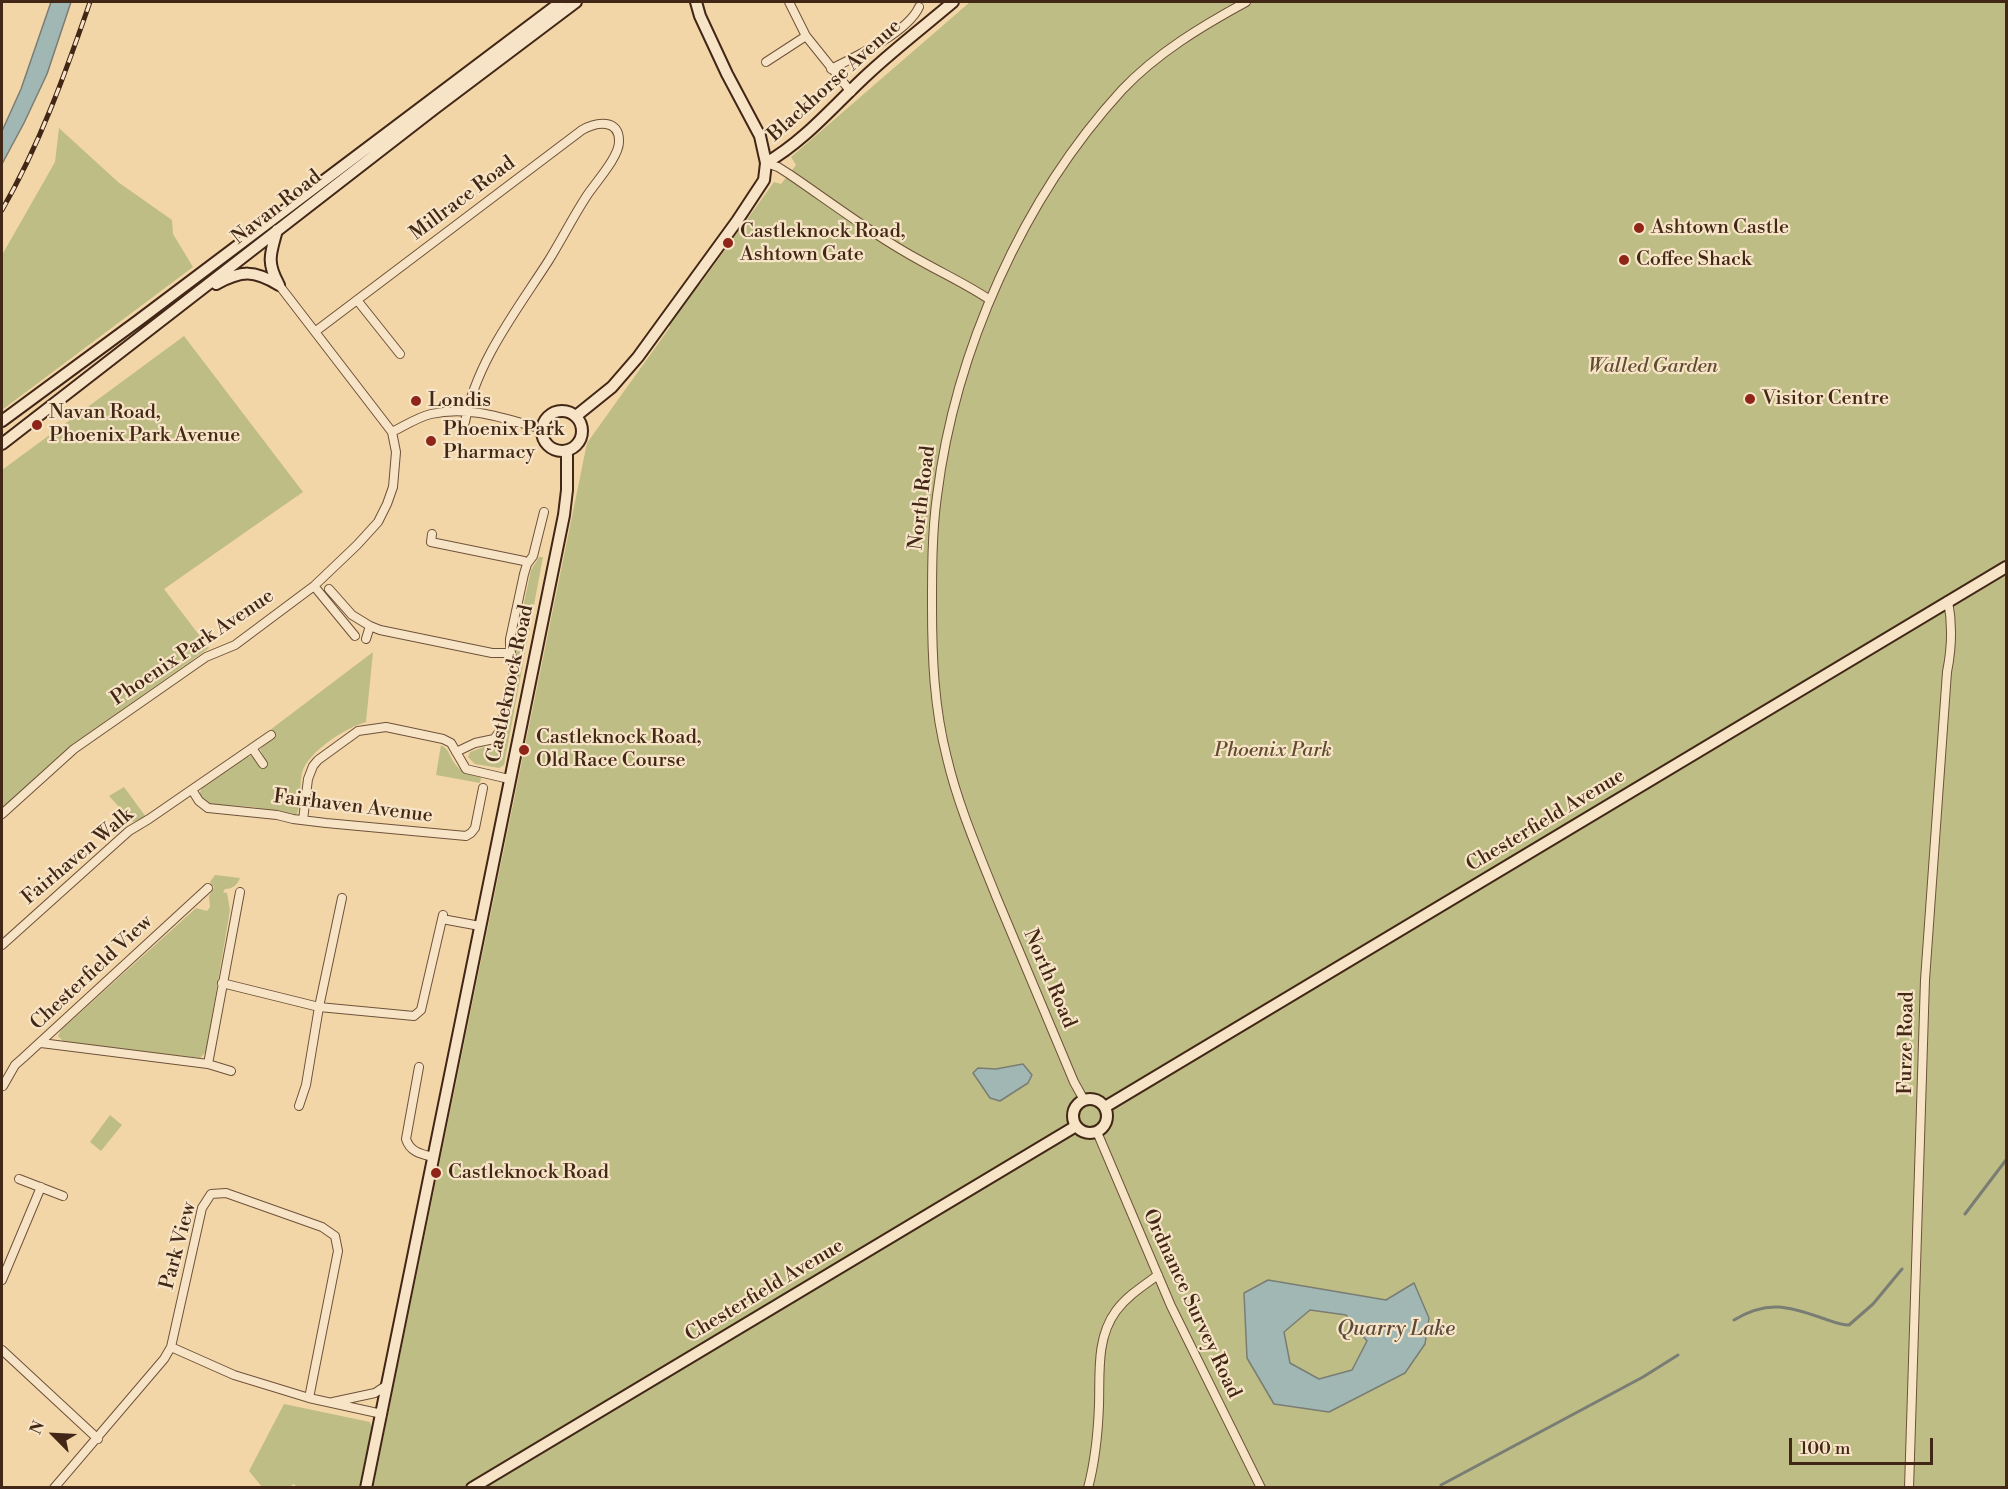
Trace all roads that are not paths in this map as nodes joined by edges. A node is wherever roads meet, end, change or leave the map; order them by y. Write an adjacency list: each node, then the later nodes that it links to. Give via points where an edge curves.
1 (561, 2): 22 (main road, Navan Road)
2 (576, 2): 13 (main road, Navan Road)
3 (696, 2): 12 (main road, via 727,74 760,136)
4 (789, 2): 8 (street)
5 (953, 2): 11 (main road, Blackhorse Avenue)
6 (1246, 2): 17 (street, North Road, via 1208,22 1152,63 1089,129 1033,214)
7 (919, 7): 10 (street, via 874,47)
8 (807, 36): 9 (street); 10 (street)
9 (765, 62)
10 (831, 69): 11 (street)
11 (850, 92): 12 (main road, Blackhorse Avenue, via 779,156)
12 (766, 163): 17 (street); 21 (main road, via 759,189 638,357 612,387)
13 (277, 230): 14 (main road, via 270,257 271,271); 15 (main road, Navan Road)
14 (279, 285): 15 (main road, via 258,275 241,274); 18 (street)
15 (192, 298): 26 (main road, Navan Road)
16 (357, 300): 18 (street, Millrace Road); 19 (street); 20 (street, Millrace Road, via 582,130 603,122 613,127 618,135 617,152 483,367)
17 (990, 300): 60 (street, North Road, via 954,407 936,499 932,596 936,698 957,794 984,867)
18 (316, 331): 25 (street)
19 (399, 354)
20 (467, 412): 23 (street); 24 (street, via 509,418); 25 (street, via 430,414)
21 (576, 416): 24 (main road, via 565,411 552,413); 27 (main road, via 582,434 577,445)
22 (2, 421)
23 (465, 422)
24 (542, 429): 27 (main road, via 548,447)
25 (392, 432): 32 (street, Phoenix Park Avenue, via 396,452 393,488 378,522)
26 (2, 444)
27 (567, 451): 43 (main road, Castleknock Road, via 564,515)
28 (544, 512): 30 (street, via 533,556)
29 (432, 534): 30 (street, via 431,542)
30 (527, 564): 38 (street, via 510,639)
31 (2007, 567): 34 (main road, Chesterfield Avenue)
32 (314, 586): 36 (street); 46 (street, Phoenix Park Avenue, via 235,645 206,657 74,749)
33 (329, 589): 35 (street, via 352,615)
34 (1948, 601): 62 (main road, Chesterfield Avenue); 83 (street, Furze Road, via 1952,646 1925,980)
35 (370, 626): 37 (street); 38 (street, via 492,653)
36 (355, 636)
37 (366, 639)
38 (511, 653): 41 (street, via 514,672 498,736)
39 (272, 735): 40 (street)
40 (252, 748): 42 (street); 45 (street)
41 (456, 752): 43 (street, via 466,769); 47 (street, via 443,739 386,727 358,730 313,766)
42 (263, 764)
43 (509, 779): 51 (main road, Castleknock Road)
44 (483, 788): 47 (street, Fairhaven Avenue, via 475,828 466,836)
45 (192, 790): 47 (street, Fairhaven Avenue, via 208,808); 52 (street, Fairhaven Walk, via 129,831)
46 (2, 814)
47 (303, 820)
48 (208, 888): 55 (street, Chesterfield View)
49 (240, 892): 53 (street)
50 (342, 898): 54 (street)
51 (480, 926): 54 (street, via 443,917 418,1014); 65 (main road, Castleknock Road)
52 (2, 945)
53 (222, 983): 54 (street); 56 (street)
54 (319, 1007): 61 (street, via 311,1063)
55 (41, 1042): 56 (street); 59 (street, Chesterfield View, via 15,1065)
56 (208, 1064): 58 (street)
57 (420, 1067): 65 (street, via 406,1139 408,1147)
58 (231, 1071)
59 (3, 1086)
60 (1084, 1100): 62 (main road, via 1098,1101); 63 (main road, via 1074,1110)
61 (299, 1106)
62 (1105, 1107): 64 (main road, via 1106,1123)
63 (1076, 1126): 64 (main road, via 1084,1132); 80 (main road, Chesterfield Avenue)
64 (1097, 1132): 69 (street, Ordnance Survey Road)
65 (433, 1156): 73 (main road, Castleknock Road)
66 (19, 1179): 67 (street)
67 (41, 1187): 68 (street); 70 (street)
68 (63, 1196)
69 (1158, 1275): 81 (street, via 1130,1295 1115,1313 1105,1335); 82 (street, Ordnance Survey Road)
70 (2, 1280)
71 (171, 1347): 74 (street, via 234,1375); 74 (street, Park View, via 202,1208 211,1194 226,1193 322,1227 335,1236 338,1251); 77 (street)
72 (2, 1350): 77 (street)
73 (387, 1384): 75 (street, via 375,1393); 76 (main road, Castleknock Road)
74 (309, 1398): 75 (street)
75 (329, 1402): 76 (street)
76 (382, 1414): 79 (main road, Castleknock Road)
77 (98, 1439): 78 (street)
78 (54, 1488)
79 (366, 1488)
80 (472, 1488)
81 (1088, 1488)
82 (1261, 1488)
83 (1909, 1488)

